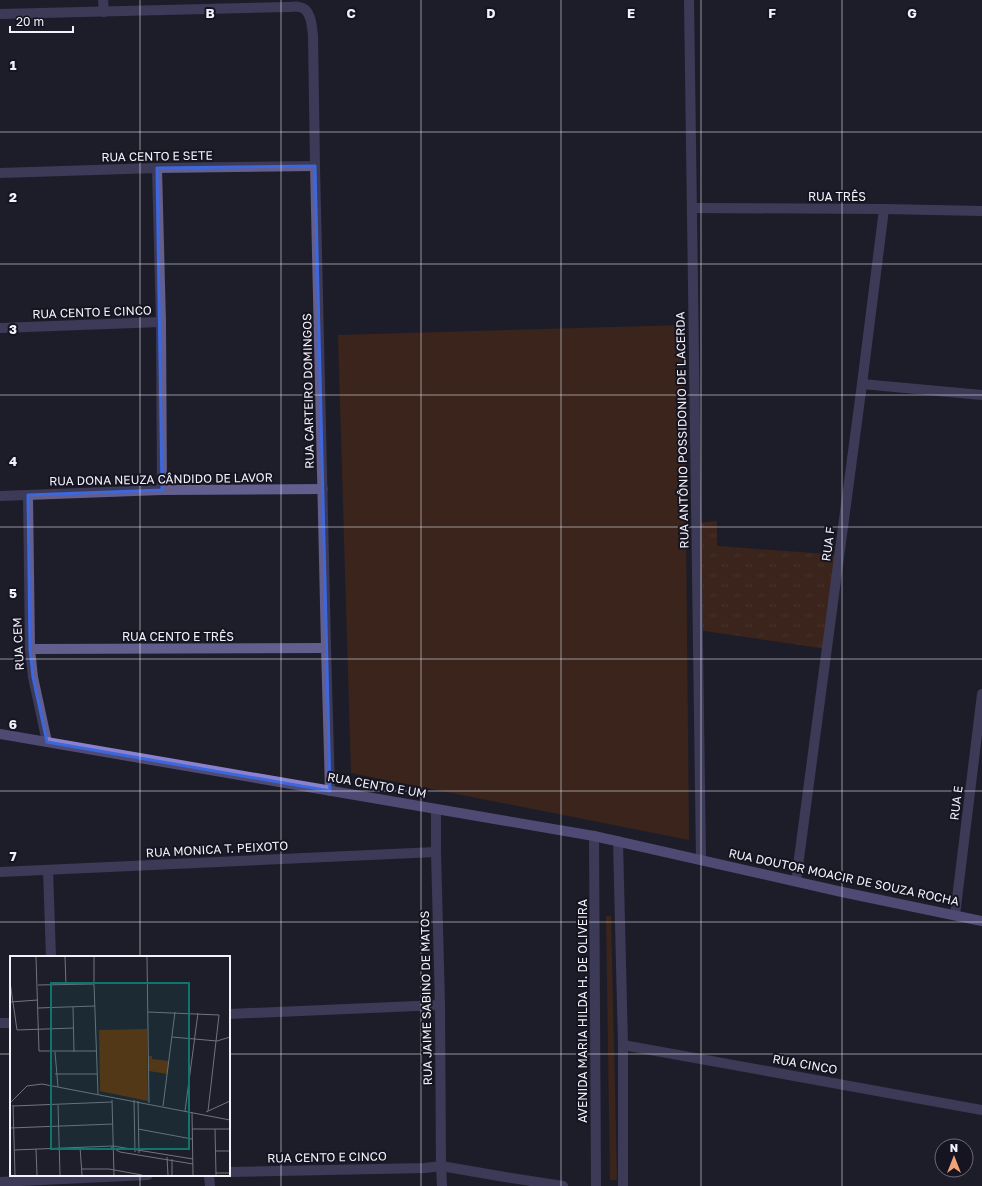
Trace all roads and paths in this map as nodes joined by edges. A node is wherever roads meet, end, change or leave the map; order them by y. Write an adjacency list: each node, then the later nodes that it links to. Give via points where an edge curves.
1 (103, 0): 5 (street)
2 (307, 0): 4 (street, RUA CARTEIRO DOMINGOS)
3 (689, 0): 10 (street, RUA ANTÔNIO POSSIDONIO DE LACERDA)
4 (307, 11): 5 (street, via 301,7 290,7); 7 (street, RUA CARTEIRO DOMINGOS, via 314,36)
5 (104, 12): 6 (street)
6 (0, 14)
7 (315, 166): 8 (street, RUA CENTO E SETE); 17 (street, RUA CARTEIRO DOMINGOS)
8 (157, 168): 9 (street, RUA CENTO E SETE); 13 (street)
9 (0, 174)
10 (692, 208): 11 (street, RUA TRÊS); 31 (street, RUA ANTÔNIO POSSIDONIO DE LACERDA)
11 (884, 209): 12 (street, RUA TRÊS); 15 (street, RUA F)
12 (982, 211)
13 (161, 322): 14 (street, RUA CENTO E CINCO); 18 (street)
14 (0, 328)
15 (862, 384): 16 (street); 34 (street, RUA F)
16 (982, 396)
17 (323, 489): 18 (street, RUA DONA NEUZA CÂNDIDO DE LAVOR); 21 (street, RUA CARTEIRO DOMINGOS)
18 (162, 490): 19 (street, RUA DONA NEUZA CÂNDIDO DE LAVOR)
19 (28, 495): 20 (street, RUA DONA NEUZA CÂNDIDO DE LAVOR); 22 (street, RUA CEM)
20 (0, 496)
21 (326, 648): 22 (street, RUA CENTO E TRÊS); 26 (street, RUA CARTEIRO DOMINGOS)
22 (30, 649): 25 (street, RUA CEM, via 32,677)
23 (982, 694): 35 (street, RUA E)
24 (0, 734): 25 (street, RUA CENTO E UM)
25 (47, 742): 26 (street, RUA CENTO E UM)
26 (330, 791): 27 (street, RUA CENTO E UM)
27 (436, 809): 28 (street, RUA CENTO E UM); 30 (street, RUA JAIME SABINO DE MATOS)
28 (594, 836): 29 (street, RUA CENTO E UM); 52 (street, AVENIDA MARIA HILDA H. DE OLIVEIRA)
29 (618, 841): 31 (street, RUA CENTO E UM); 40 (street)
30 (436, 852): 32 (street, RUA MONICA T. PEIXOTO); 38 (street, RUA JAIME SABINO DE MATOS)
31 (701, 859): 34 (street, RUA DOUTOR MOACIR DE SOUZA ROCHA)
32 (48, 870): 33 (street, RUA MONICA T. PEIXOTO); 37 (street)
33 (0, 872)
34 (796, 881): 35 (street, RUA DOUTOR MOACIR DE SOUZA ROCHA)
35 (955, 915): 36 (street, RUA DOUTOR MOACIR DE SOUZA ROCHA)
36 (982, 921)
37 (51, 956)
38 (440, 1005): 39 (street); 42 (street, RUA JAIME SABINO DE MATOS)
39 (230, 1014)
40 (623, 1045): 41 (street, RUA CINCO); 53 (street)
41 (982, 1110)
42 (441, 1166): 43 (street, RUA CENTO E CINCO); 49 (street, RUA JAIME SABINO DE MATOS); 51 (street, RUA CENTO E CINCO)
43 (425, 1168): 44 (street, RUA CENTO E CINCO); 49 (street)
44 (230, 1172)
45 (129, 1176): 47 (street)
46 (209, 1176): 50 (street)
47 (54, 1180): 48 (street)
48 (0, 1182)
49 (442, 1185)
50 (210, 1186)
51 (563, 1186)
52 (596, 1186)
53 (623, 1186)

